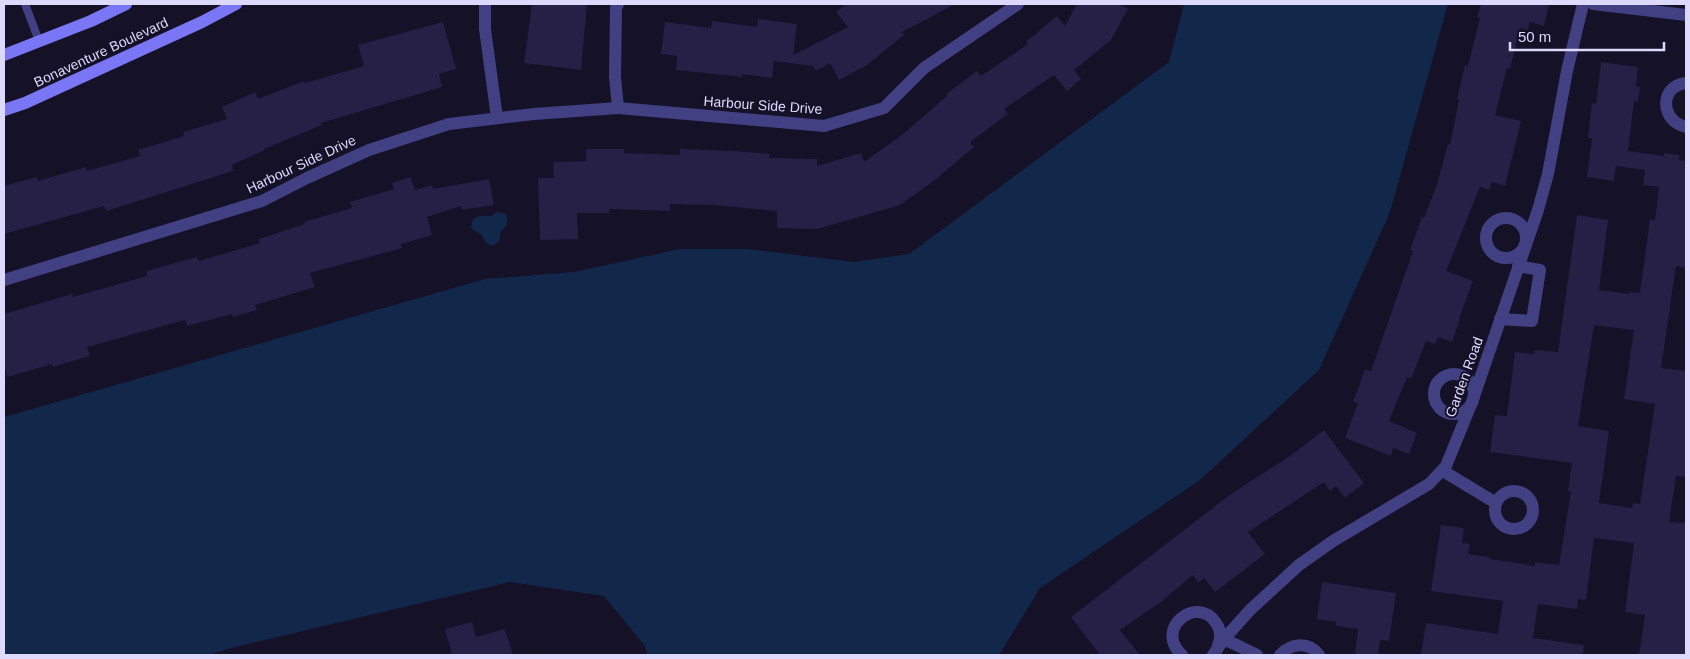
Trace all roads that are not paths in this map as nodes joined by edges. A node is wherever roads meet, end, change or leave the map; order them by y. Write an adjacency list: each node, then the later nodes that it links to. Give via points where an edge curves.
1 (26, 4): 12 (lane)
2 (126, 4): 12 (main road)
3 (236, 4): 16 (main road, Bonaventure Boulevard)
4 (478, 4): 11 (street)
5 (485, 4): 11 (street)
6 (618, 4): 15 (street, via 615,76)
7 (1018, 4): 15 (street, Harbour Side Drive, via 924,68 884,108 824,126)
8 (1583, 4): 19 (street, Garden Road, via 1566,71 1548,174)
9 (1593, 4): 10 (street)
10 (1686, 15)
11 (485, 29): 17 (street)
12 (39, 41): 13 (main road)
13 (4, 55)
14 (1686, 83): 18 (street, via 1670,91 1666,105 1671,119)
15 (618, 108): 17 (street, Harbour Side Drive)
16 (4, 110)
17 (497, 118): 20 (street, Harbour Side Drive, via 449,124 369,150 262,201)
18 (1686, 127)
19 (1518, 266): 21 (street, Garden Road); 21 (street, via 1540,270 1532,321)
20 (4, 280)
21 (1500, 319): 22 (street, Garden Road, via 1472,402)
22 (1443, 471): 23 (street); 24 (street, Garden Road, via 1429,484 1299,565)
23 (1496, 503)
24 (1224, 639): 25 (street, Garden Road); 27 (street)
25 (1213, 654): 26 (street, via 1219,643 1219,627 1208,615 1192,612 1184,615 1174,627 1173,642)
26 (1182, 655)
27 (1257, 655)
28 (1280, 655): 29 (street, via 1292,646 1300,645 1309,646)
29 (1319, 655)

